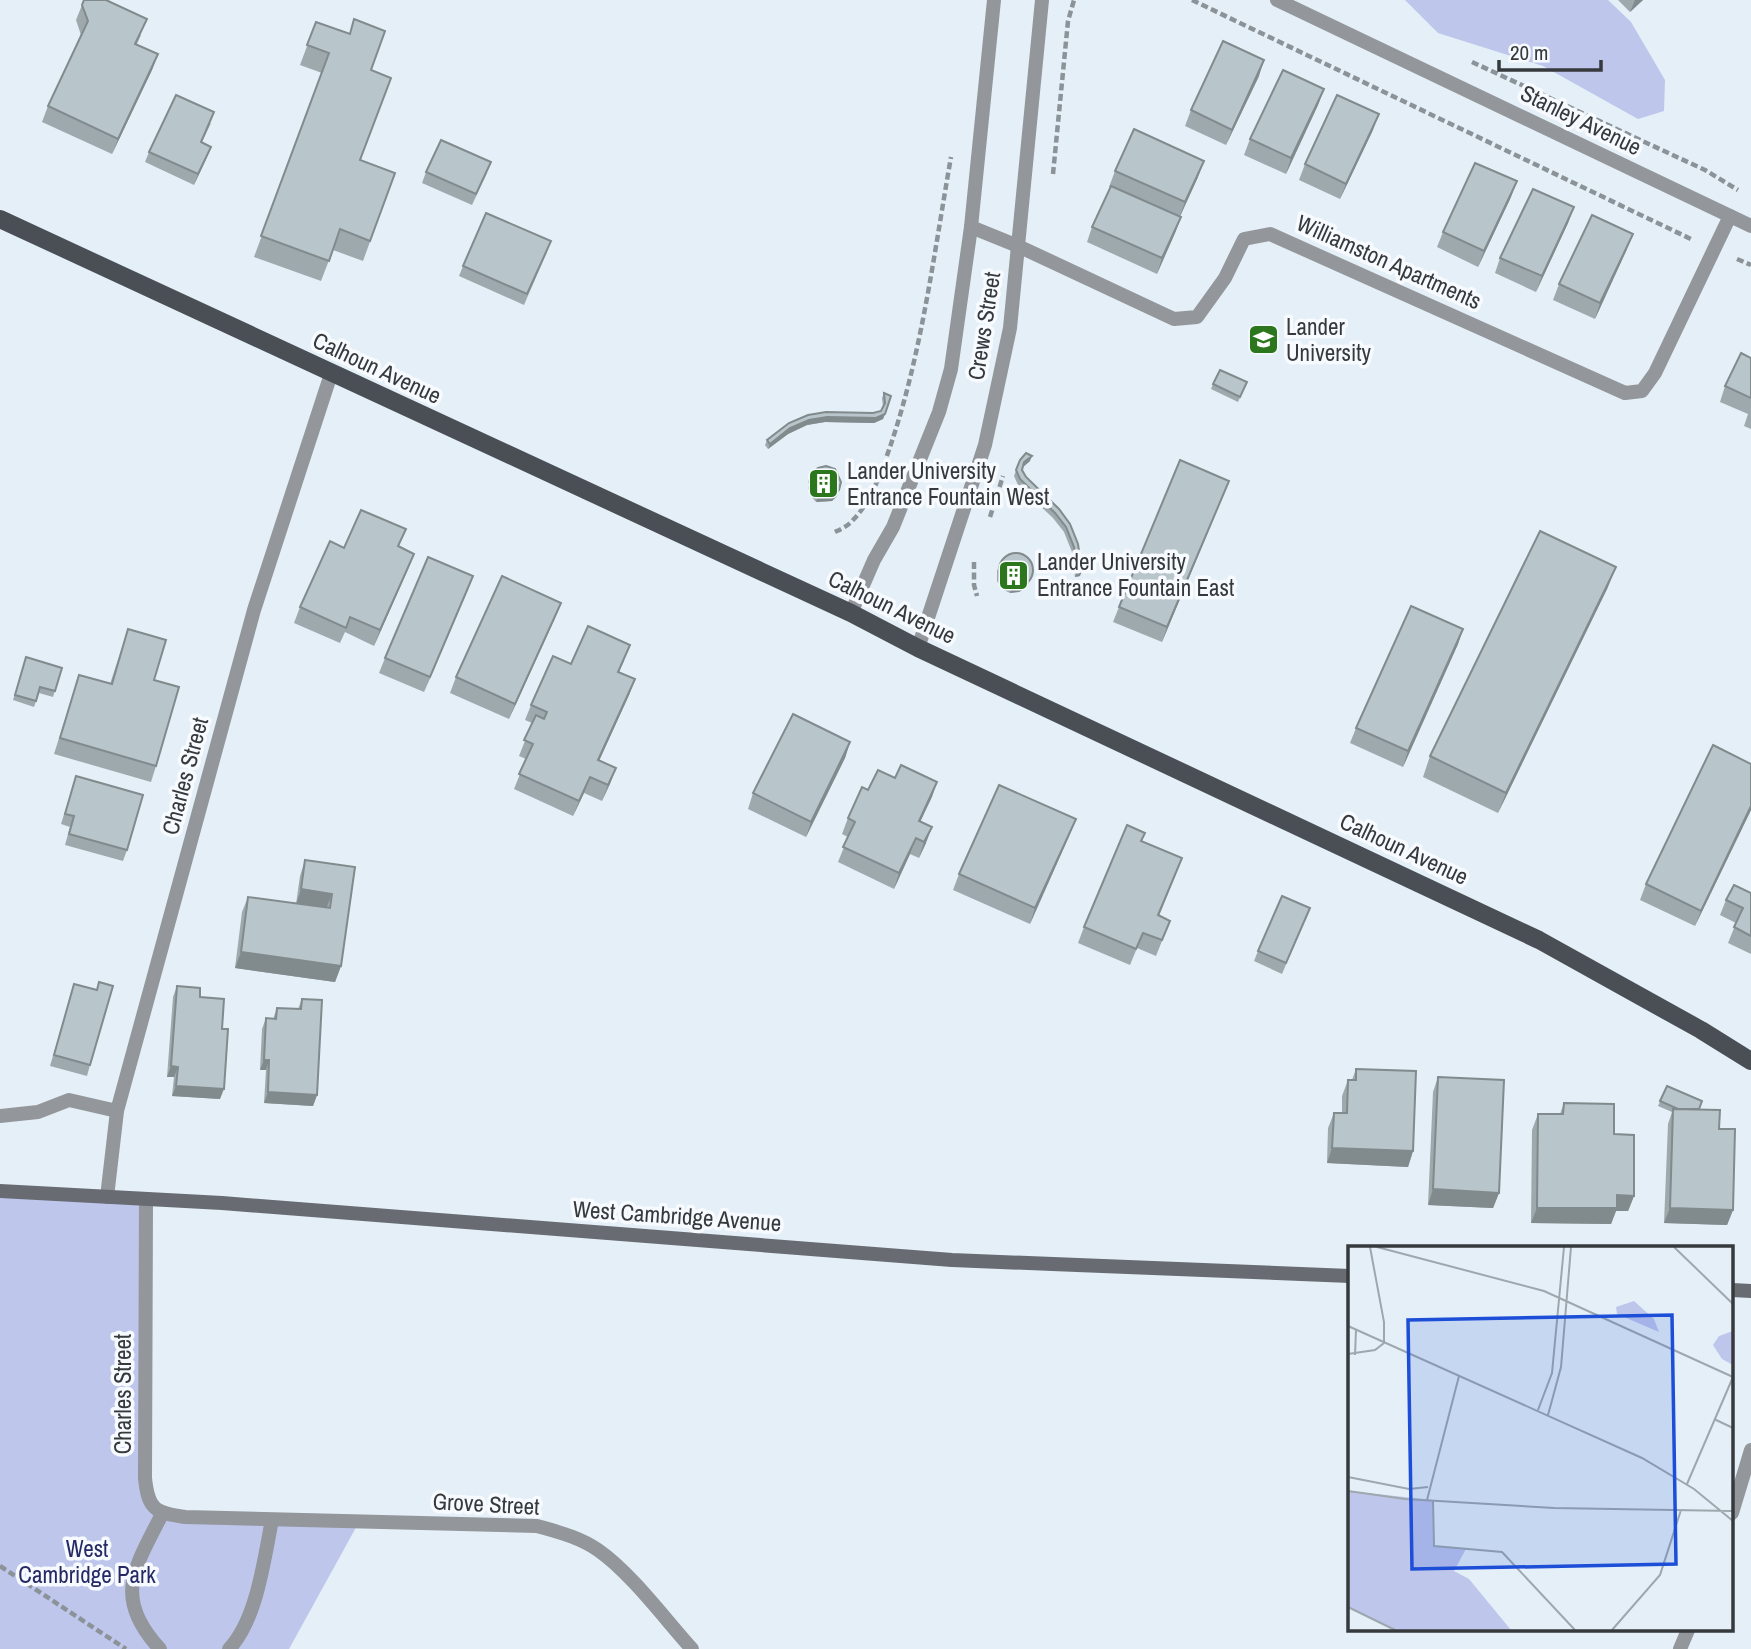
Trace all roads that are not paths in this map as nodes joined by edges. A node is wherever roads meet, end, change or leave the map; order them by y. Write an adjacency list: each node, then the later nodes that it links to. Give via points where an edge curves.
1 (994, 0): 7 (street, Crews Street)
2 (1042, 0): 8 (street, Crews Street)
3 (1277, 0): 4 (street, Stanley Avenue)
4 (1730, 216): 6 (street, Stanley Avenue); 8 (street, Williamston Apartments, via 1655,373 1642,391 1625,393 1270,234 1244,239 1225,278 1197,317 1174,319)
5 (0, 219): 9 (main road, Calhoun Avenue)
6 (1751, 226)
7 (971, 227): 8 (street, Williamston Apartments); 10 (street, Crews Street, via 951,369 939,412 893,527)
8 (1018, 246): 11 (street, Crews Street, via 1010,328 985,445)
9 (331, 374): 10 (main road, Calhoun Avenue); 13 (street, Charles Street, via 254,610)
10 (851, 613): 11 (main road, Calhoun Avenue)
11 (918, 648): 12 (main road, Calhoun Avenue, via 1539,940)
12 (1751, 1061)
13 (117, 1111): 14 (street, via 69,1100 38,1112); 16 (street, Charles Street)
14 (0, 1116)
15 (0, 1191): 16 (main road, West Cambridge Avenue)
16 (107, 1196): 17 (main road, West Cambridge Avenue)
17 (146, 1199): 18 (main road, West Cambridge Avenue, via 952,1260); 21 (street, Charles Street, via 145,1478 150,1504)
18 (1348, 1276)
19 (1751, 1450): 20 (street)
20 (1734, 1506)
21 (162, 1514): 22 (street, Grove Street); 24 (street, via 134,1569 132,1600 140,1624)
22 (272, 1520): 25 (street, via 255,1599); 26 (street, Grove Street, via 537,1526 570,1535 614,1563)
23 (1687, 1632): 27 (street)
24 (160, 1649)
25 (229, 1649)
26 (692, 1649)
27 (1680, 1649)

